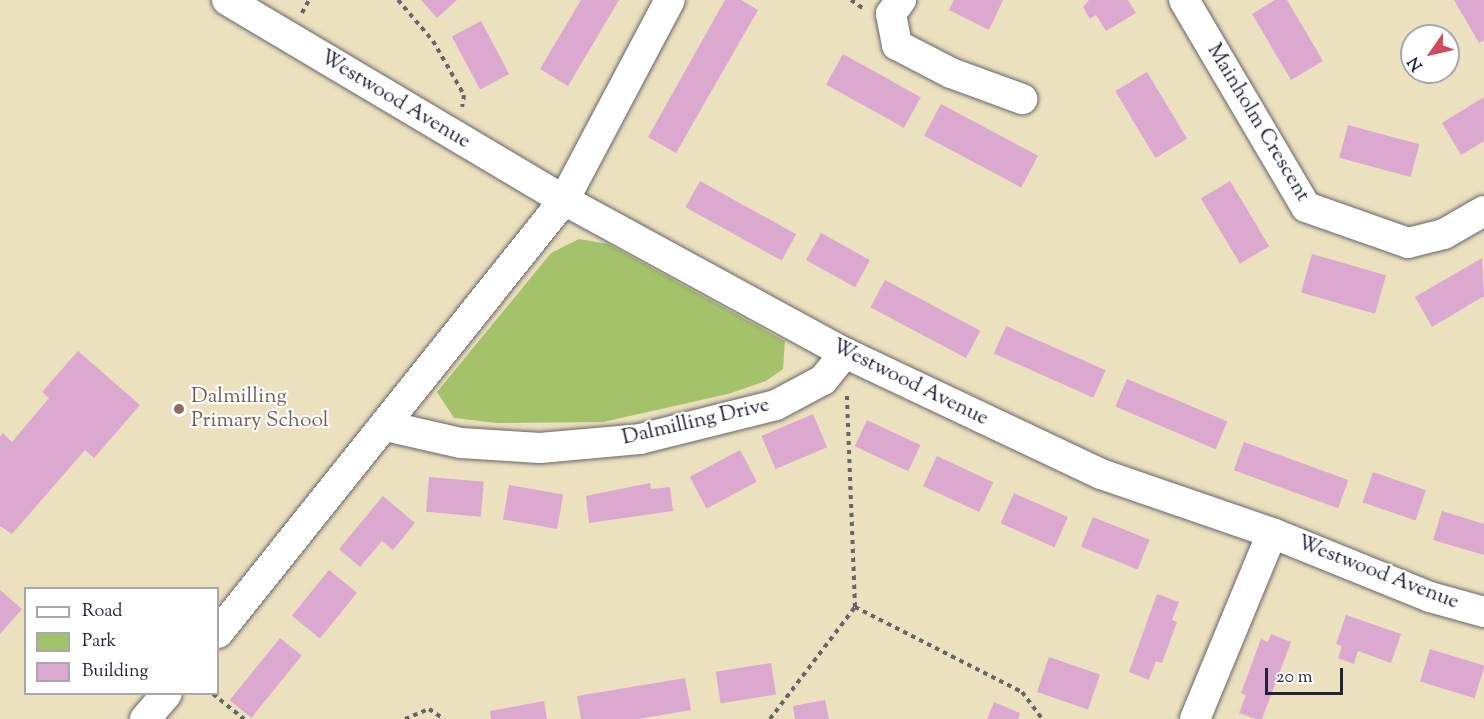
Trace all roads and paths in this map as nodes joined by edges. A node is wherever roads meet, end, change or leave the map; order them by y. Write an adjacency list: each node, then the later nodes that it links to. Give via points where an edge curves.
1 (227, 0): 7 (street, Westwood Avenue)
2 (398, 0): 7 (path, via 433,41 464,95)
3 (670, 0): 8 (street)
4 (901, 0): 6 (street, via 891,14 897,45 951,73)
5 (1184, 0): 9 (street, Mainholm Crescent, via 1306,207 1408,243 1444,234)
6 (1022, 99)
7 (459, 138): 8 (street, Westwood Avenue)
8 (564, 200): 10 (street, Westwood Avenue); 11 (street)
9 (1484, 211)
10 (845, 353): 11 (street, Dalmilling Drive, via 823,380 776,405 640,439 540,448 460,442); 12 (street, Westwood Avenue, via 1101,474); 13 (path)
11 (386, 426): 15 (street)
12 (1272, 533): 14 (street, Westwood Avenue, via 1430,597); 24 (street, Westwood Avenue)
13 (855, 607): 22 (path); 23 (path, via 1022,692)
14 (1484, 612)
15 (219, 632)
16 (165, 695): 18 (street)
17 (215, 695): 19 (path)
18 (145, 719)
19 (244, 719)
20 (405, 719): 21 (path, via 429,709)
21 (444, 719)
22 (770, 719)
23 (1042, 719)
24 (1195, 719)

